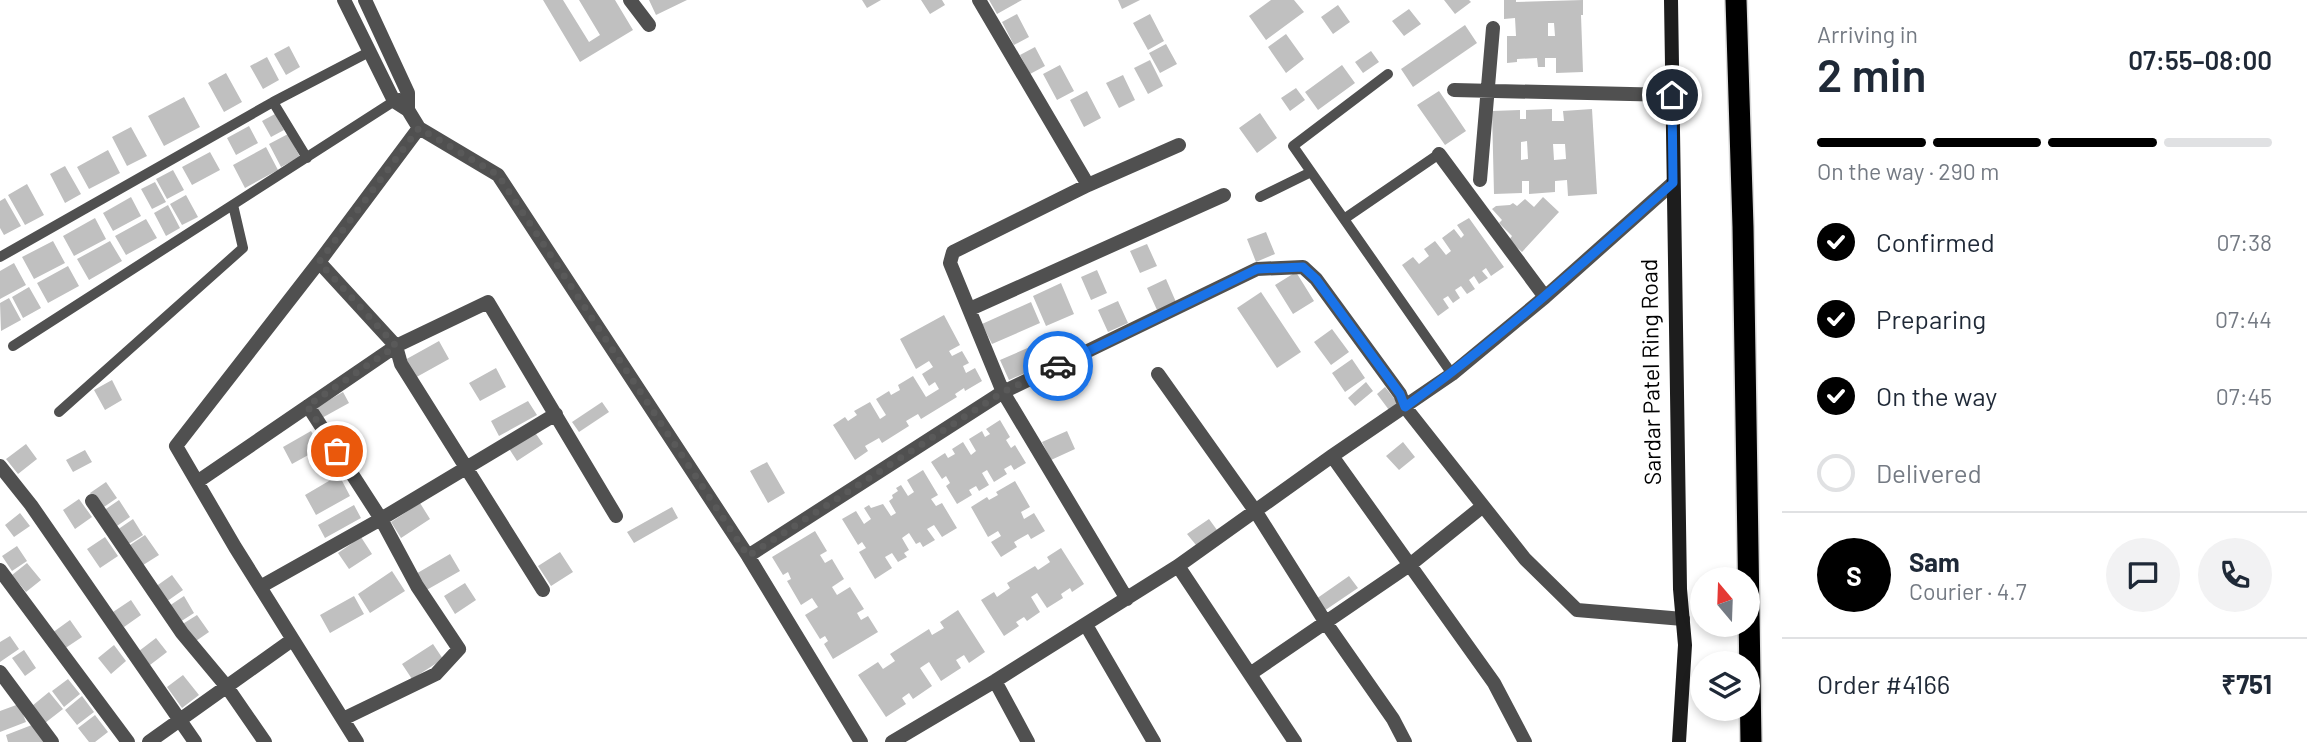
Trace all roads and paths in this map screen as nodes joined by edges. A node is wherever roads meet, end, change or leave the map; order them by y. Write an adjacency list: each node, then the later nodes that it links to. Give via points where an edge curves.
1 (345, 0): 9 (street)
2 (365, 0): 13 (street)
3 (630, 0): 7 (street)
4 (979, 0): 25 (street)
5 (1671, 0): 14 (street, Sardar Patel Ring Road)
6 (1736, 0): 83 (highway)
7 (649, 25)
8 (1493, 28): 12 (street)
9 (369, 52): 15 (lane); 16 (street)
10 (1388, 74): 22 (lane, via 1293,146)
11 (1454, 90): 12 (street)
12 (1487, 92): 14 (street); 23 (street)
13 (408, 93): 16 (lane); 17 (street)
14 (1672, 95): 24 (street, Sardar Patel Ring Road)
15 (273, 102): 21 (lane); 30 (lane)
16 (394, 102): 17 (street); 21 (lane)
17 (408, 110): 18 (street)
18 (419, 128): 31 (street); 52 (street, via 498,175)
19 (1179, 145): 25 (street)
20 (1439, 154): 29 (lane); 32 (street)
21 (307, 158): 28 (lane)
22 (1311, 172): 27 (lane); 29 (lane)
23 (1479, 180)
24 (1673, 183): 32 (street); 59 (street, Sardar Patel Ring Road)
25 (1088, 185): 33 (street, via 953,252 950,264)
26 (1224, 195): 33 (street)
27 (1260, 197)
28 (233, 205): 34 (lane); 41 (lane, via 243,248)
29 (1344, 219): 37 (lane)
30 (0, 257)
31 (319, 262): 35 (street); 46 (street, via 176,446)
32 (1545, 297): 37 (street)
33 (970, 309): 38 (street)
34 (13, 346)
35 (396, 346): 39 (street); 42 (street, via 488,302); 45 (street, via 401,364)
36 (1158, 374): 49 (street)
37 (1452, 374): 40 (street)
38 (1003, 392): 40 (street, via 1257,269 1303,267 1324,289); 52 (street); 58 (street)
39 (307, 406): 46 (street); 51 (street)
40 (1405, 407): 43 (street); 48 (street)
41 (59, 412)
42 (556, 414): 45 (street); 50 (street)
43 (1332, 456): 49 (street); 53 (street)
44 (0, 466): 68 (street)
45 (466, 467): 51 (street); 57 (street)
46 (197, 482): 56 (street)
47 (92, 500): 66 (street, via 182,633)
48 (1483, 506): 53 (street); 59 (street, via 1525,559 1577,610)
49 (1256, 512): 54 (street); 60 (street)
50 (616, 516)
51 (380, 519): 56 (street); 67 (street, via 459,649 436,674)
52 (748, 556): 75 (street)
53 (1411, 564): 60 (street); 81 (street, via 1494,682)
54 (1178, 566): 58 (street); 64 (street)
55 (0, 570): 70 (street)
56 (260, 587): 62 (street)
57 (543, 590)
58 (1127, 599): 61 (street)
59 (1683, 619): 82 (street, Sardar Patel Ring Road)
60 (1326, 623): 64 (street); 80 (street)
61 (1086, 625): 65 (street); 78 (street)
62 (292, 640): 66 (street); 67 (street)
63 (0, 673): 69 (street)
64 (1250, 674): 79 (street)
65 (995, 681): 76 (street); 77 (street)
66 (227, 687): 68 (street); 73 (street)
67 (343, 719): 74 (street)
68 (180, 720): 71 (street); 72 (street)
69 (52, 742)
70 (128, 742)
71 (149, 742)
72 (195, 742)
73 (265, 742)
74 (357, 742)
75 (861, 742)
76 (892, 742)
77 (1028, 742)
78 (1154, 742)
79 (1295, 742)
80 (1405, 742)
81 (1524, 742)
82 (1679, 742)
83 (1751, 742)

